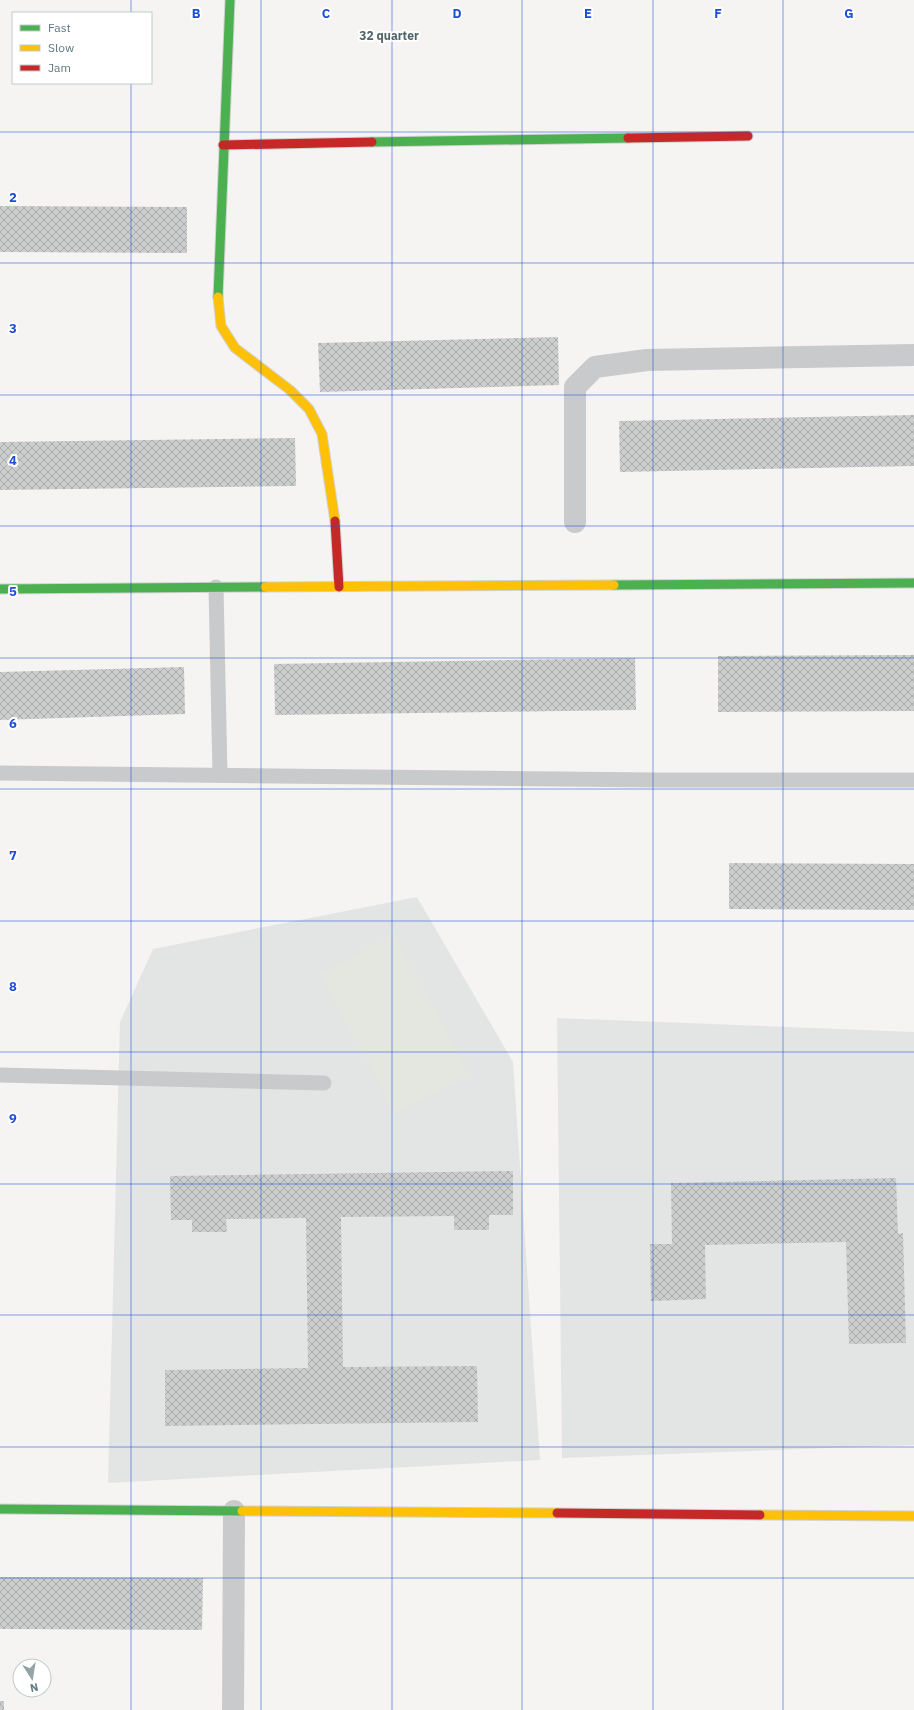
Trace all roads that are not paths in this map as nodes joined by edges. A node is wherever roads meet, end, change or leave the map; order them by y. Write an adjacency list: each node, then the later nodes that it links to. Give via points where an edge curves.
1 (230, 0): 3 (street)
2 (748, 136): 3 (street)
3 (223, 145): 8 (street, via 217,293 221,326 235,348 290,390 309,409 322,434 336,526)
4 (914, 355): 5 (street, via 647,360 595,367 575,387)
5 (575, 522)
6 (914, 583): 8 (street)
7 (216, 587): 8 (street); 9 (street); 11 (lane)
8 (338, 587)
9 (0, 589)
10 (0, 773): 11 (lane)
11 (220, 775): 12 (lane)
12 (914, 780)
13 (0, 1076): 14 (lane)
14 (324, 1083)
15 (0, 1509): 16 (street)
16 (234, 1511): 17 (street); 18 (street)
17 (914, 1516)
18 (233, 1710)

